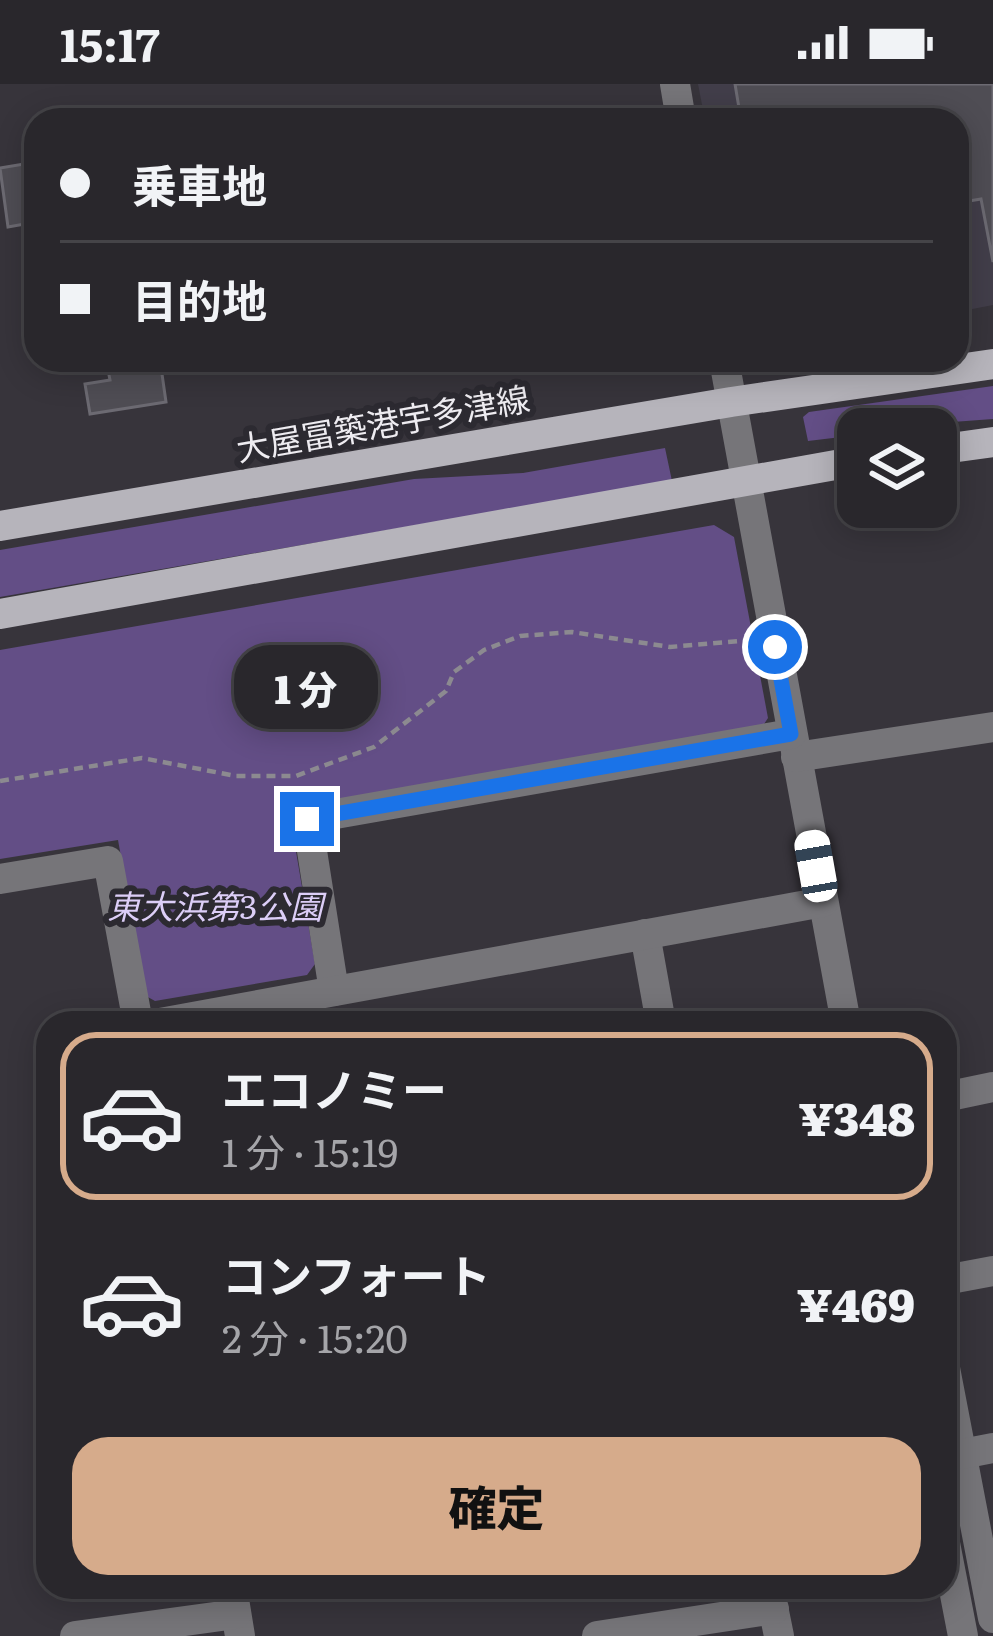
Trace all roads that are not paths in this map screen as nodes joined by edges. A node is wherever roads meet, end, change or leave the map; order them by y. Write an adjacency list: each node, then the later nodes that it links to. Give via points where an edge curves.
1 (726, 372): 3 (street)
2 (938, 372): 3 (main road, 大屋冨築港宇多津線)
3 (731, 402): 7 (street); 8 (main road, 大屋冨築港宇多津線)
4 (993, 442): 5 (main road)
5 (957, 447)
6 (837, 465): 7 (main road)
7 (746, 483): 9 (main road); 11 (street)
8 (0, 526)
9 (0, 614)
10 (993, 727): 11 (street)
11 (794, 745): 13 (street); 15 (street, via 307,819)
12 (0, 879): 16 (street, via 108,861)
13 (823, 902): 14 (street); 19 (street)
14 (645, 934): 15 (street); 18 (street)
15 (334, 991): 17 (street)
16 (136, 1011)
17 (225, 1011)
18 (659, 1011)
19 (844, 1011)
20 (993, 1087): 21 (street)
21 (957, 1094)
22 (993, 1270): 23 (street)
23 (957, 1278)
24 (957, 1429): 26 (street)
25 (993, 1448): 26 (street)
26 (962, 1454): 30 (street)
27 (956, 1599): 33 (street)
28 (774, 1611): 32 (street)
29 (236, 1612): 31 (street)
30 (993, 1618)
31 (75, 1636)
32 (597, 1636)
33 (963, 1636)

